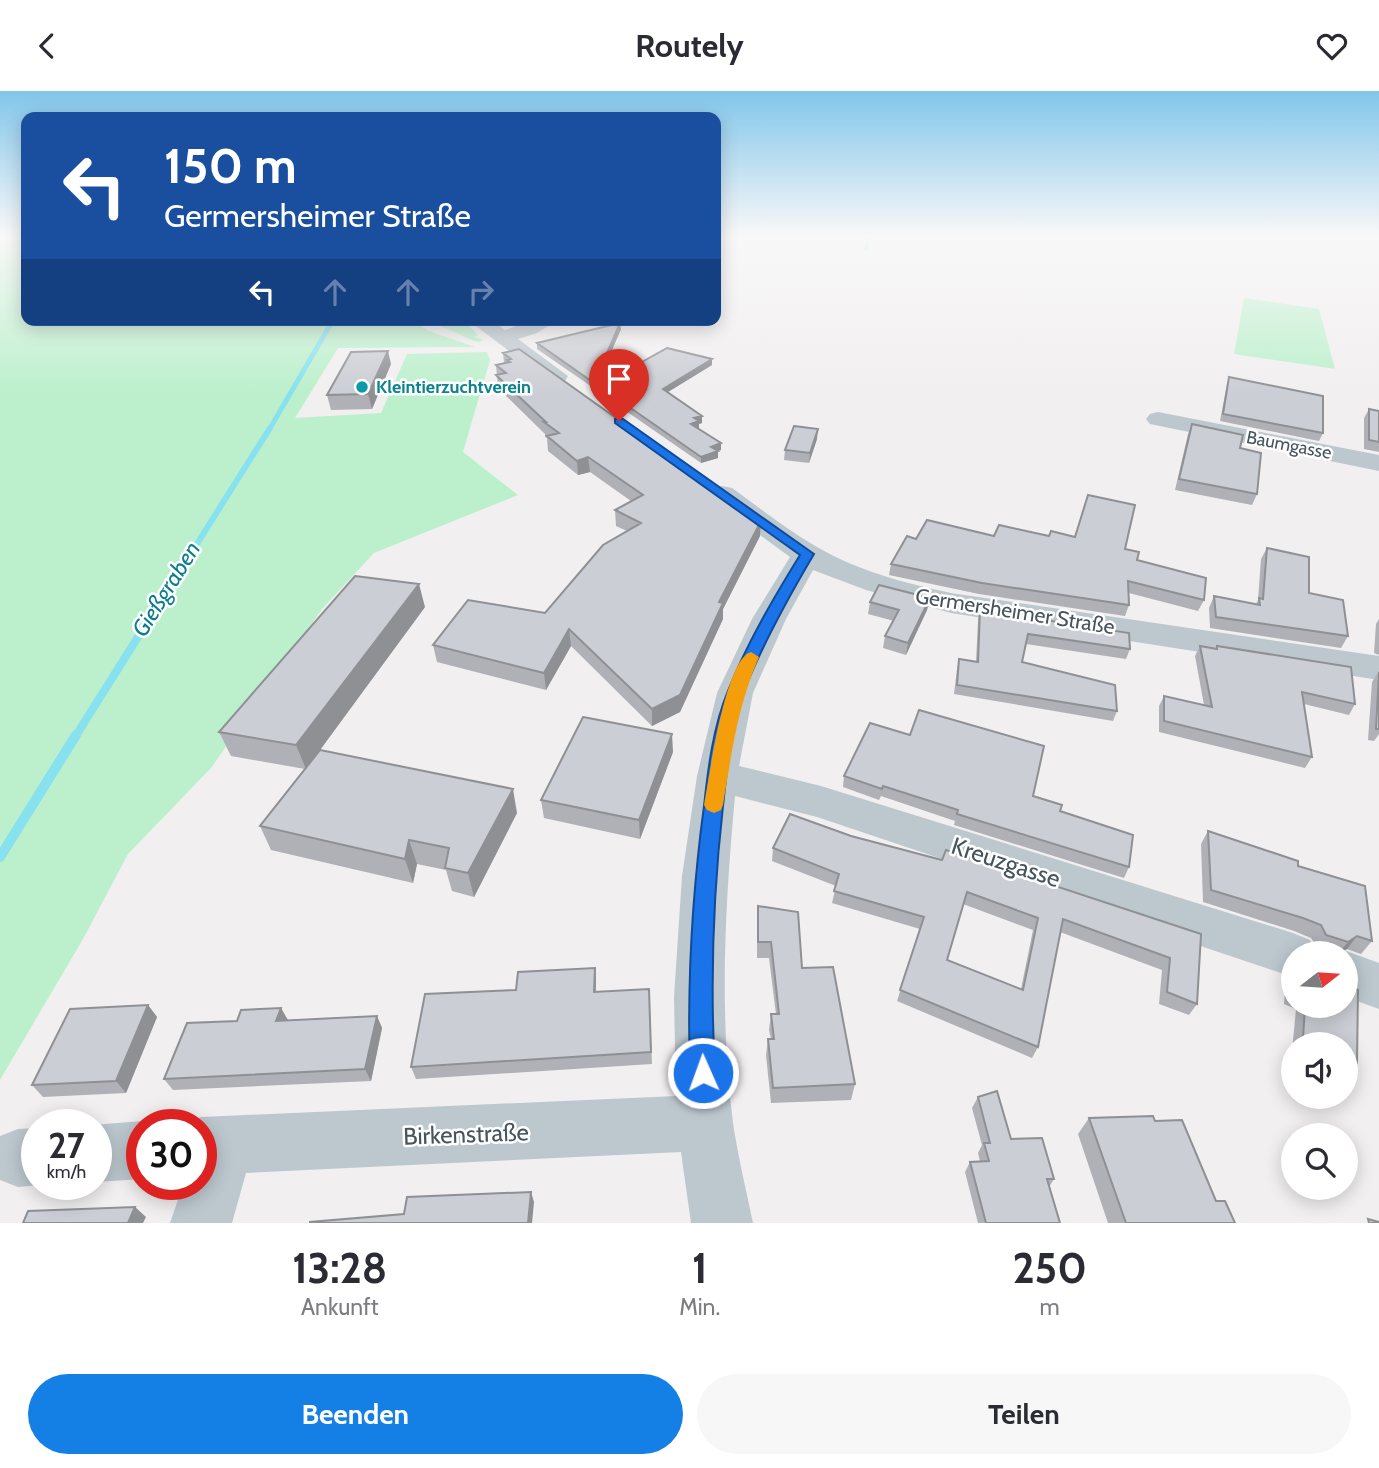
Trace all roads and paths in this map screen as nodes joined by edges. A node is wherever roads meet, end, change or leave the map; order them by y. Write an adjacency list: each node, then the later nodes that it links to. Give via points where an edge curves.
1 (486, 326): 3 (street)
2 (536, 326): 3 (street)
3 (502, 337): 4 (street)
4 (574, 389)
5 (1158, 419): 6 (street, Baumgasse)
6 (1379, 463)
7 (698, 477): 8 (street, Germersheimer Straße)
8 (807, 554): 9 (street, Germersheimer Straße, via 876,584 951,603); 10 (street, via 769,619 735,693)
9 (1379, 668)
10 (717, 776): 11 (street, Kreuzgasse, via 821,802); 14 (street, via 705,876 699,997)
11 (1281, 951)
12 (1358, 978): 13 (street)
13 (1379, 986)
14 (705, 1123): 15 (street, Birkenstraße); 18 (street)
15 (217, 1145)
16 (205, 1200): 17 (street, Birkenstraße)
17 (201, 1223)
18 (722, 1223)

